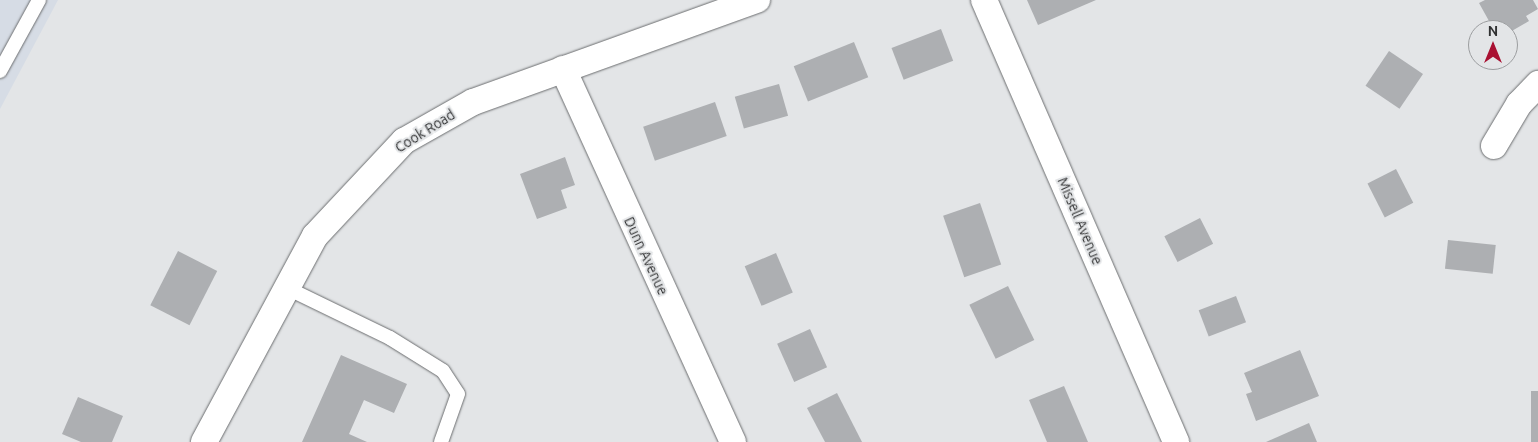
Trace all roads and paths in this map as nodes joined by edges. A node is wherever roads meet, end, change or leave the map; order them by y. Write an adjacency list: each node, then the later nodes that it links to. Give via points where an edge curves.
1 (39, 0): 5 (lane)
2 (757, 0): 4 (street, Cook Road)
3 (984, 0): 12 (street, Missell Avenue)
4 (563, 68): 8 (street, Cook Road, via 473,102 404,141 331,214); 11 (street, Dunn Avenue)
5 (0, 71)
6 (1538, 84): 7 (street, via 1519,104)
7 (1494, 146)
8 (287, 288): 9 (street, Cook Road); 10 (lane, via 390,338 443,371 458,394)
9 (204, 442)
10 (441, 442)
11 (733, 442)
12 (1176, 442)

